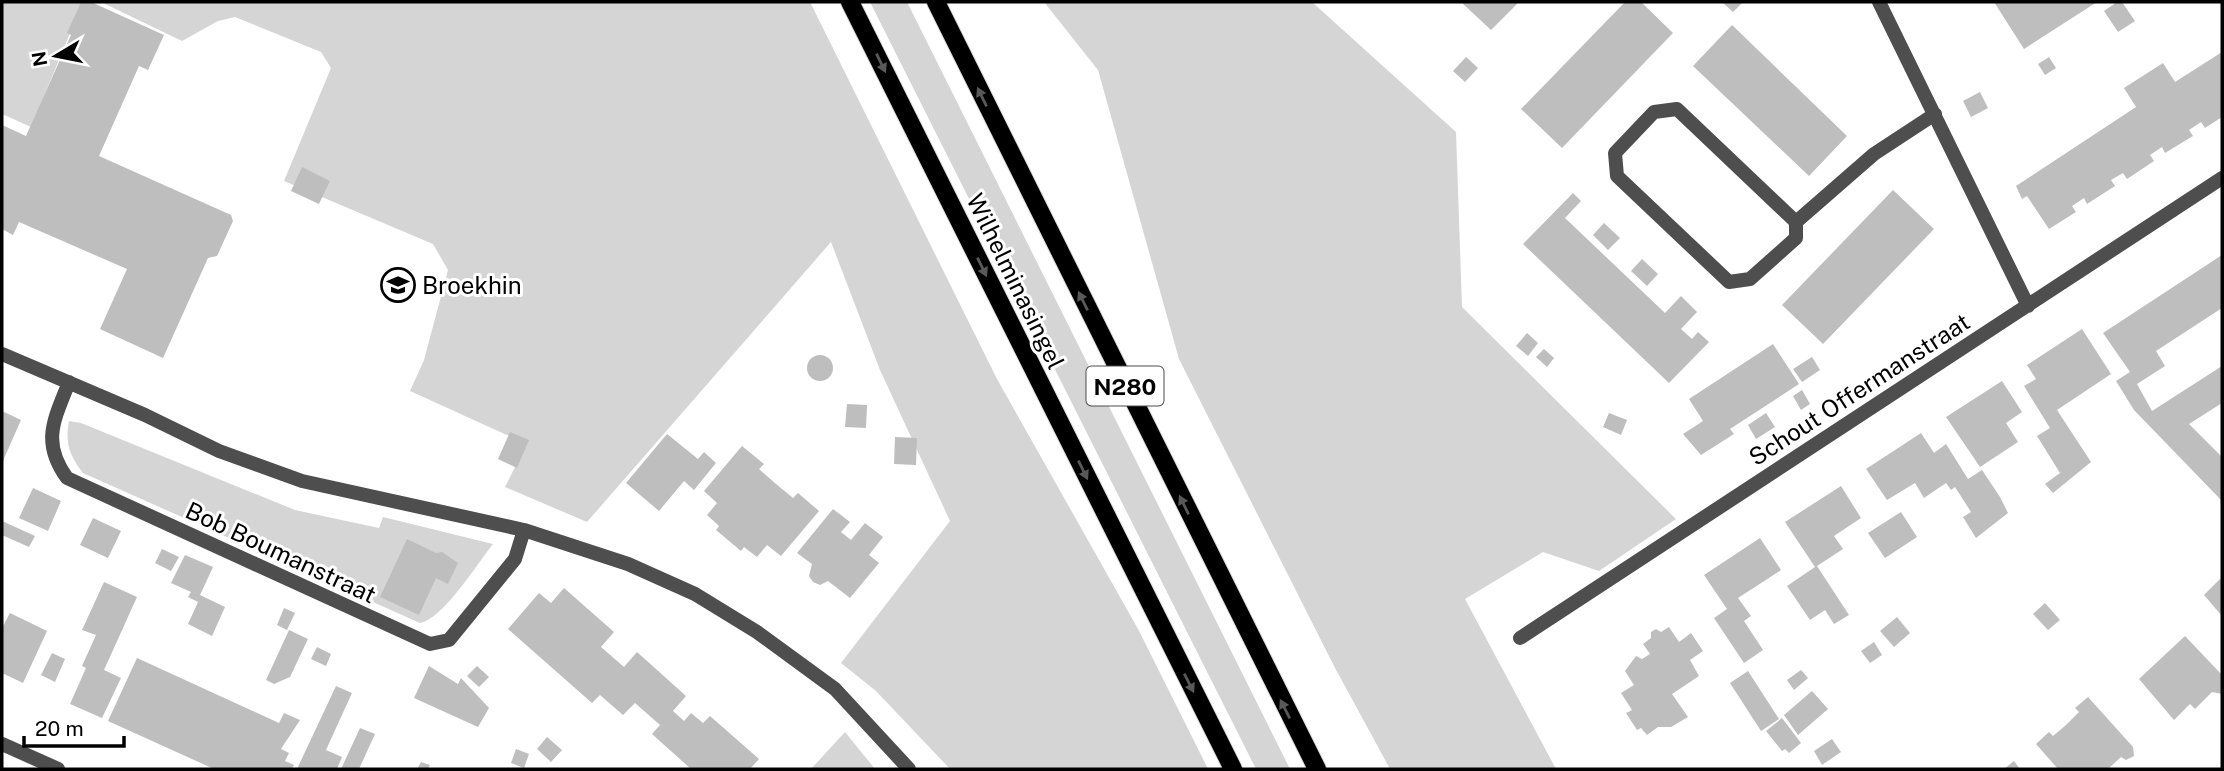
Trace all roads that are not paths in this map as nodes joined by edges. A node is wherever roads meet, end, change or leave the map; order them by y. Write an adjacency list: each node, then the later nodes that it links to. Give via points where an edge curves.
1 (850, 2): 15 (main road, Wilhelminasingel / N280, one-way to 15)
2 (936, 2): 16 (main road, Wilhelminasingel / N280, one-way to 2)
3 (1879, 2): 4 (street)
4 (1935, 114): 6 (street, via 1874,154); 7 (street)
5 (2222, 178): 7 (street, Schout Offermanstraat)
6 (1796, 222): 6 (street, via 1796,238 1750,279 1729,282 1617,176 1615,153 1654,112 1677,109)
7 (2028, 306): 11 (street, Schout Offermanstraat)
8 (2, 354): 9 (street)
9 (69, 382): 10 (street, via 219,451 302,481); 10 (street, Bob Boumanstraat, via 52,440 54,460 67,478 430,644 449,640 514,559)
10 (524, 530): 14 (street, via 628,564 695,594 757,632 835,689)
11 (1520, 638)
12 (2, 744): 13 (street)
13 (58, 769)
14 (909, 769)
15 (1233, 769)
16 (1317, 769)

